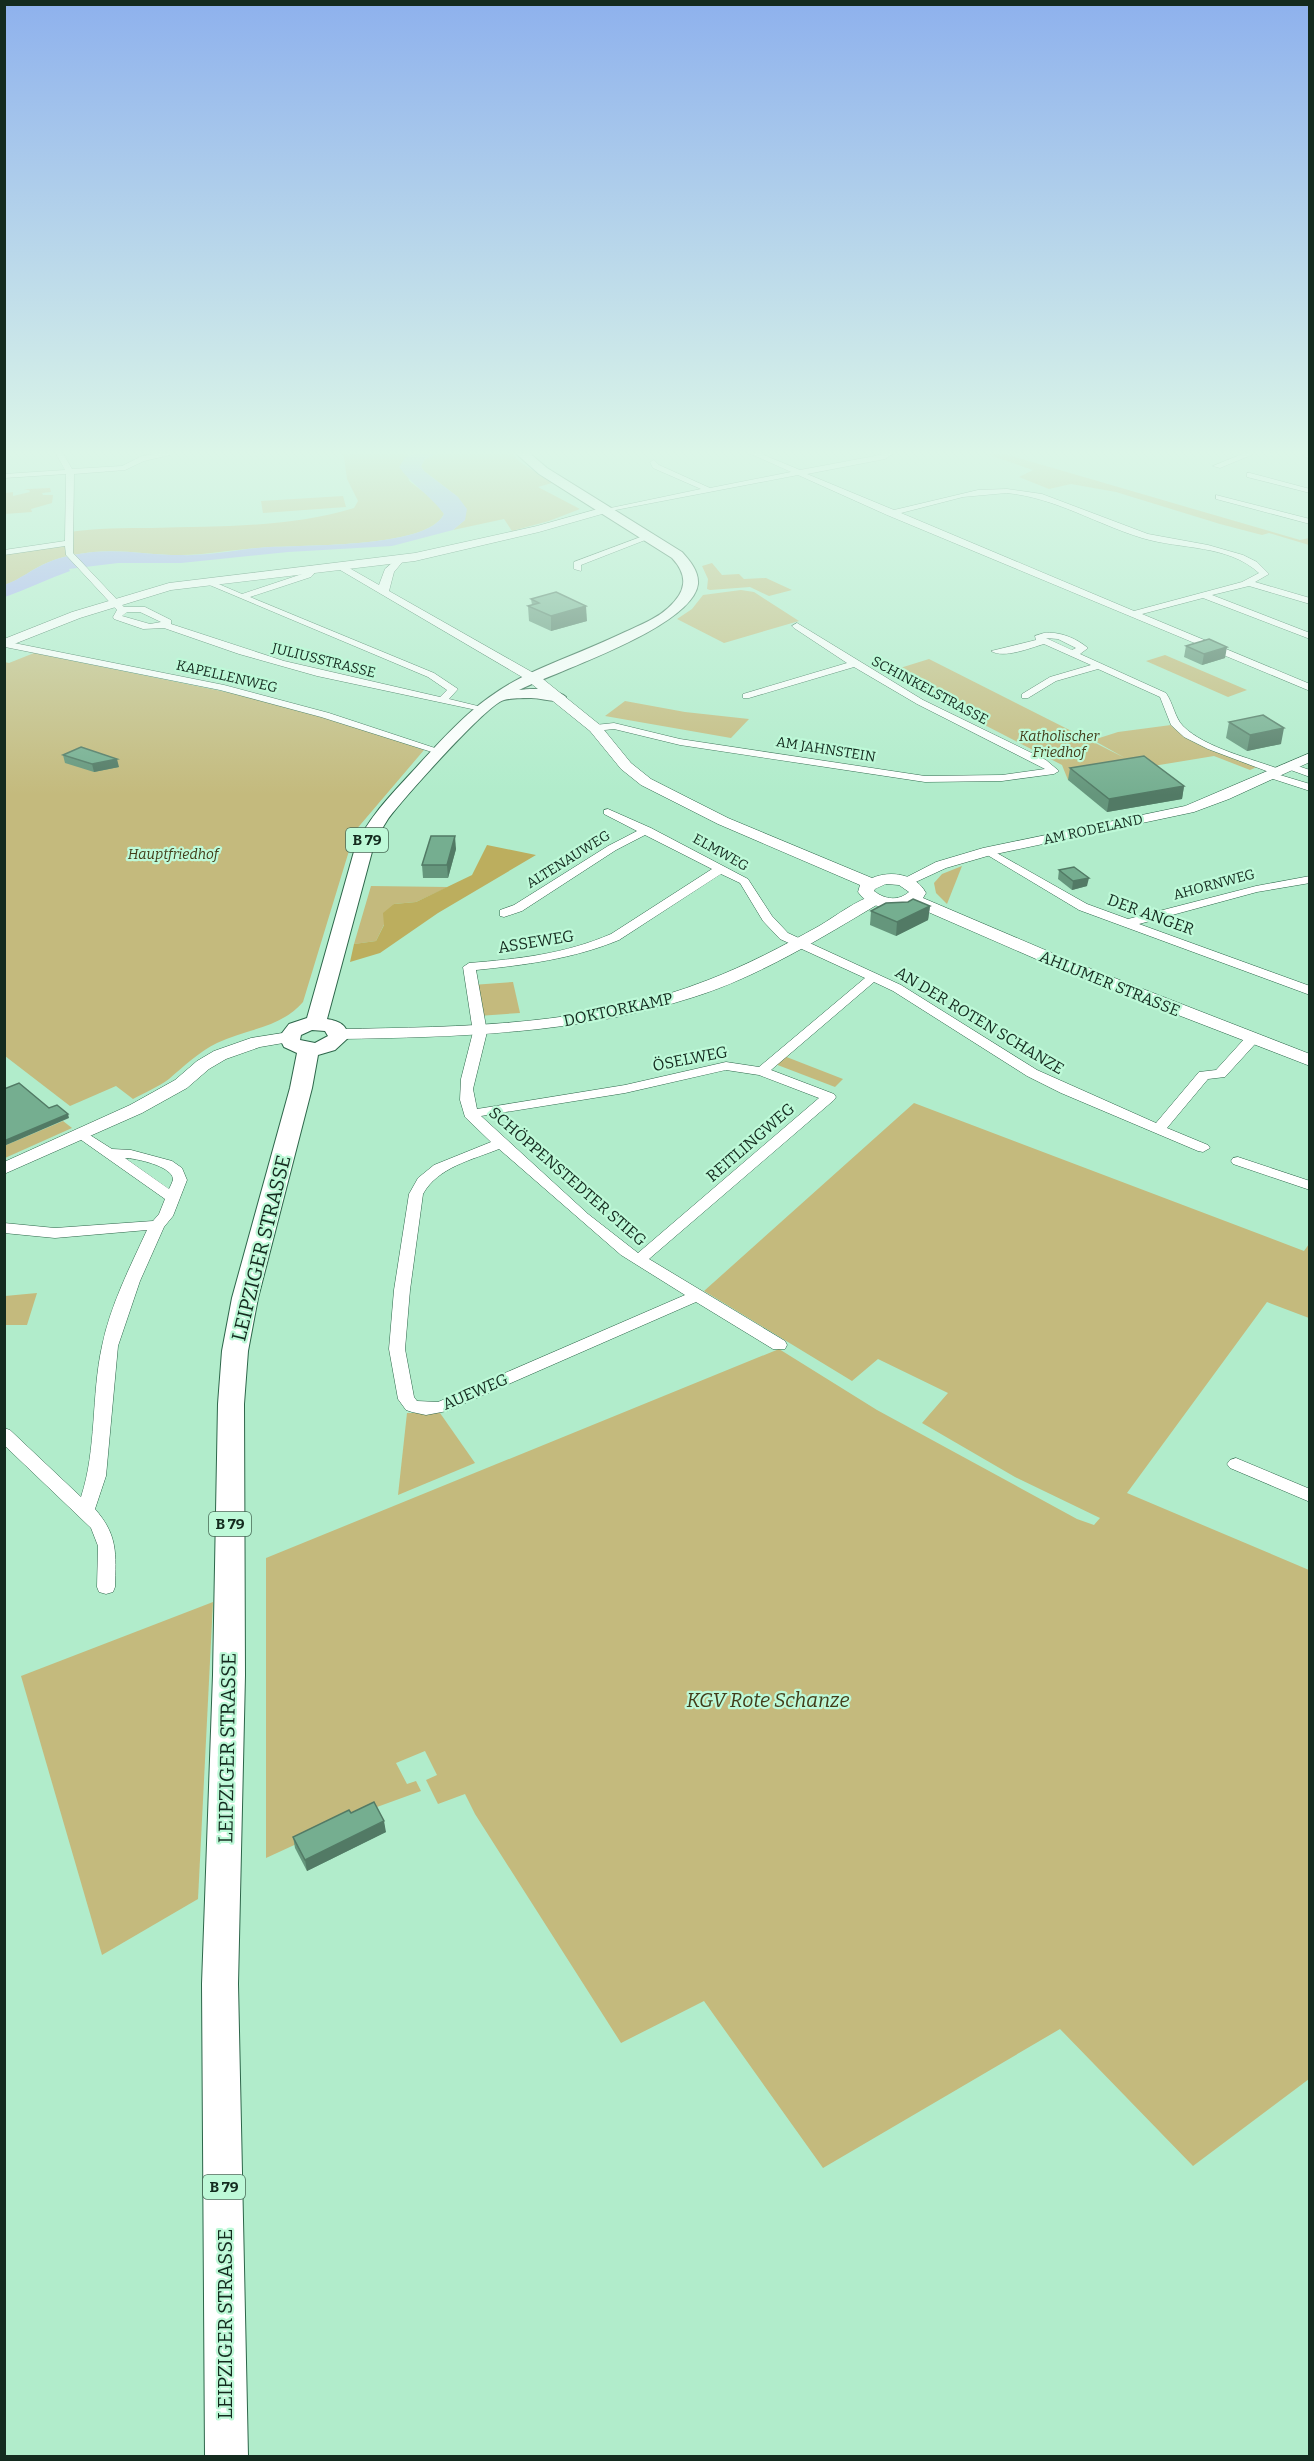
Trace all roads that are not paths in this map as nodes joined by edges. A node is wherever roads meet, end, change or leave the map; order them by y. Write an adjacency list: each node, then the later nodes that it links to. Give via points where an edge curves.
1 (79, 565): 17 (street)
2 (358, 565): 8 (main road)
3 (395, 565): 13 (street)
4 (579, 565): 9 (street)
5 (685, 565): 26 (main road, B 79, via 691,572 692,582 680,603 666,616)
6 (1014, 565): 18 (street)
7 (1255, 565): 12 (street, via 1265,574)
8 (340, 567): 10 (main road); 13 (street)
9 (578, 569)
10 (314, 570): 11 (main road); 15 (street)
11 (204, 581): 15 (street); 17 (main road, via 169,587)
12 (1249, 583): 14 (street); 16 (street)
13 (383, 592): 26 (street)
14 (1203, 595): 18 (street); 21 (street)
15 (241, 597): 31 (street, via 431,675 450,686 452,691)
16 (1310, 601)
17 (119, 607): 19 (street, via 142,609 168,620); 19 (street, via 117,617 145,627); 22 (main road, via 76,615)
18 (1131, 614): 27 (street)
19 (164, 625): 31 (street, JULIUSSTRASSE, via 300,670)
20 (797, 626): 24 (street, SCHINKELSTRASSE)
21 (1307, 634)
22 (5, 644): 34 (street, KAPELLENWEG, via 221,687)
23 (996, 651): 25 (street, via 1016,649 1055,635 1083,648 1072,654)
24 (855, 664): 28 (street); 36 (street, SCHINKELSTRASSE)
25 (1099, 666): 29 (street, via 1053,679); 37 (street, via 1163,695 1183,732)
26 (533, 678): 30 (main road); 32 (main road, B 79)
27 (1310, 688)
28 (746, 696)
29 (1025, 696)
30 (558, 697): 32 (main road, via 527,693); 33 (main road)
31 (443, 700): 32 (street, JULIUSSTRASSE)
32 (487, 703): 34 (main road, B 79)
33 (595, 728): 36 (street, AM JAHNSTEIN, via 614,726 680,741 925,779 1002,778); 46 (main road, via 626,766 653,787)
34 (439, 751): 54 (main road, B 79, via 368,836)
35 (1310, 757): 37 (street, AM RODELAND)
36 (1054, 771)
37 (1279, 771): 38 (street); 39 (street); 42 (street, AM RODELAND, via 1189,809)
38 (1310, 774)
39 (1310, 788)
40 (608, 812): 41 (street, ELMWEG)
41 (647, 830): 43 (street, ELMWEG); 49 (street, ALTENAUWEG)
42 (988, 851): 44 (street, AM RODELAND, via 941,865); 50 (street, DER ANGER, via 1066,898)
43 (722, 868): 51 (street, ELMWEG, via 744,880 775,929); 55 (street, ASSEWEG, via 599,945 562,956 469,967)
44 (907, 881): 46 (main road, via 884,879); 47 (main road, via 917,890)
45 (1306, 882): 50 (street, AHORNWEG, via 1256,888)
46 (870, 883): 48 (main road, via 866,892)
47 (912, 899): 48 (main road, via 898,903); 58 (main road, AHLUMER STRASSE)
48 (875, 900): 51 (street, DOKTORKAMP)
49 (504, 913)
50 (1128, 923): 53 (street, DER ANGER)
51 (798, 943): 52 (street); 55 (street, DOKTORKAMP, via 735,975 669,998 591,1017)
52 (873, 977): 61 (street); 63 (street, AN DER ROTEN SCHANZE, via 1032,1073)
53 (1310, 991)
54 (316, 1023): 56 (main road, via 332,1026); 57 (main road, via 296,1028)
55 (480, 1030): 56 (street, DOKTORKAMP); 62 (street, SCHÖPPENSTEDTER STIEG, via 465,1086)
56 (339, 1034): 59 (main road, via 329,1045)
57 (289, 1037): 59 (main road, via 294,1045); 64 (street, via 257,1042 220,1055 182,1084)
58 (1251, 1040): 60 (main road, AHLUMER STRASSE); 63 (street, via 1220,1074 1204,1075)
59 (308, 1049): 82 (main road, LEIPZIGER STRASSE / B 79, via 245,1298 231,1404 229,1675 220,1984)
60 (1310, 1061)
61 (762, 1071): 62 (street, ÖSELWEG, via 726,1066 625,1089); 74 (street, REITLINGWEG, via 829,1097)
62 (470, 1114): 65 (street, SCHÖPPENSTEDTER STIEG)
63 (1159, 1128): 66 (street, AN DER ROTEN SCHANZE)
64 (82, 1134): 67 (street); 69 (street)
65 (501, 1143): 74 (street, SCHÖPPENSTEDTER STIEG); 75 (street, AUEWEG, via 439,1168 423,1180 417,1194 397,1349 406,1399 412,1406 441,1407)
66 (1203, 1148)
67 (108, 1153): 71 (street); 71 (street, via 131,1154 167,1164 180,1180)
68 (1238, 1161): 70 (street)
69 (4, 1169)
70 (1310, 1186)
71 (173, 1198): 72 (street, via 166,1216)
72 (157, 1225): 73 (street, via 55,1233); 80 (street, via 132,1281 110,1346 97,1476)
73 (4, 1228)
74 (638, 1261): 75 (street, SCHÖPPENSTEDTER STIEG)
75 (696, 1296): 76 (street, SCHÖPPENSTEDTER STIEG)
76 (779, 1345)
77 (4, 1434): 80 (street)
78 (1236, 1464): 79 (street)
79 (1310, 1496)
80 (86, 1510): 81 (street, via 99,1526 107,1546)
81 (106, 1587)
82 (226, 2457)

